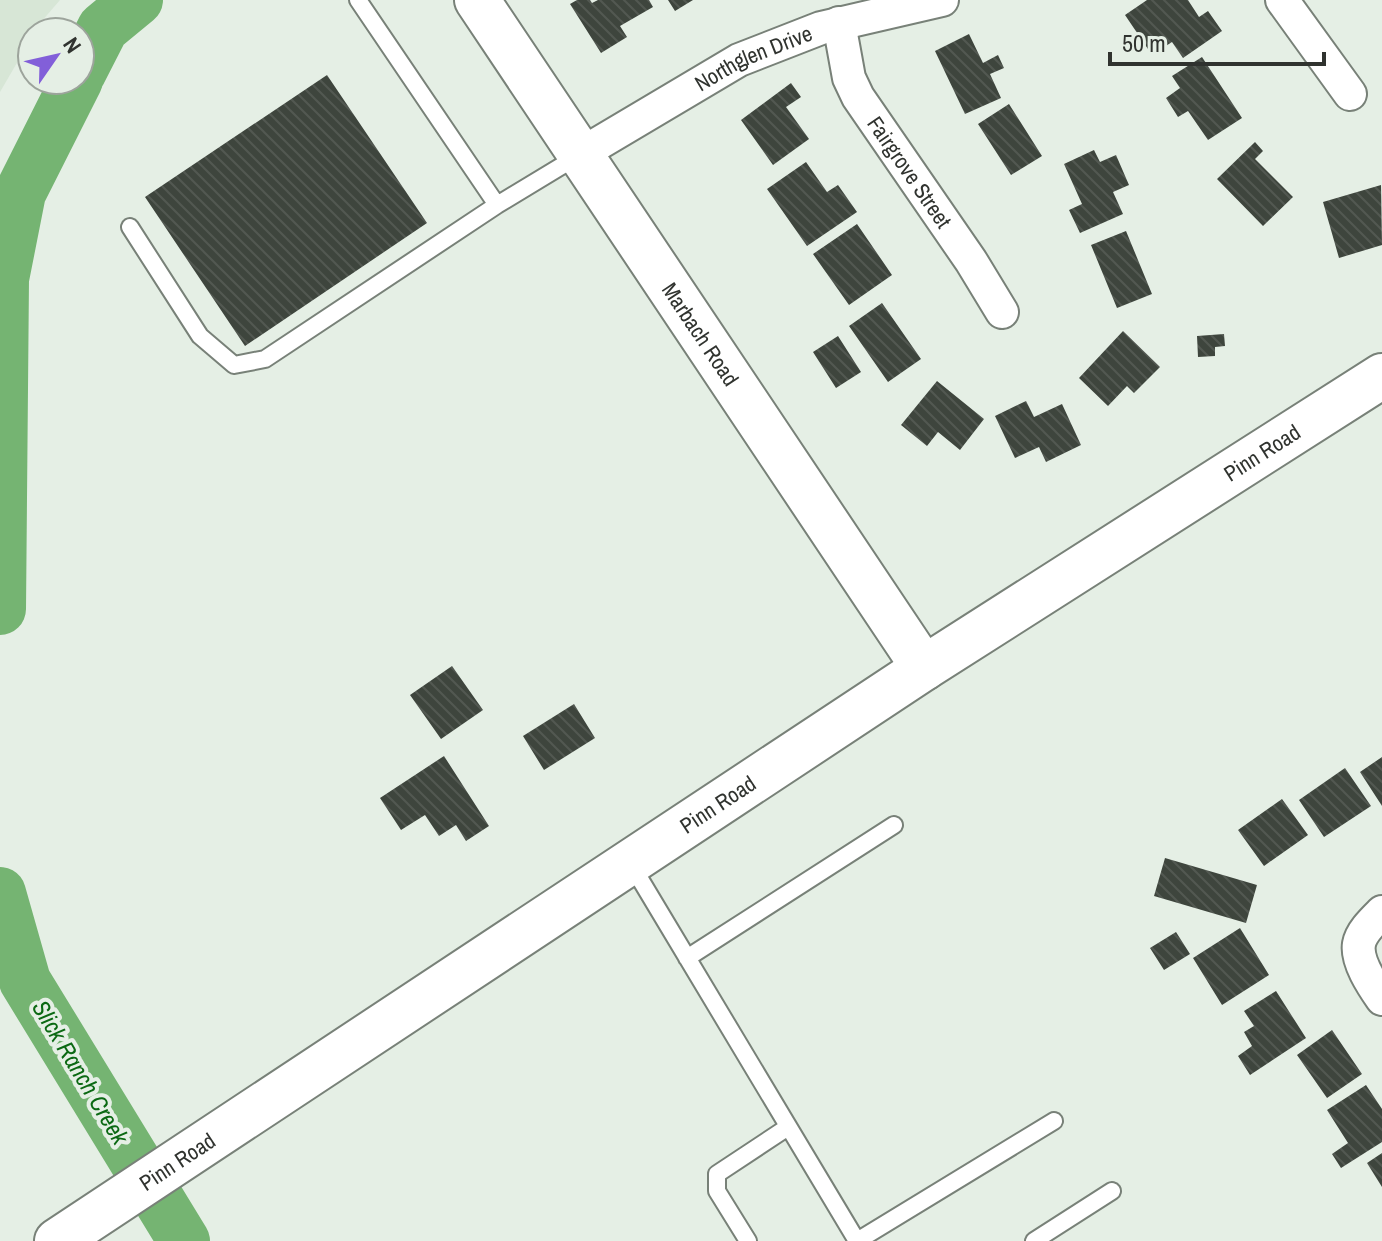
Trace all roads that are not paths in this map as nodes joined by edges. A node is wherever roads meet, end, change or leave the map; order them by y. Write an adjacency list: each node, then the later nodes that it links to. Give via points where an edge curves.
1 (358, 0): 8 (lane)
2 (477, 0): 7 (street, Marbach Road)
3 (942, 0): 5 (street, Northglen Drive)
4 (1282, 0): 6 (street)
5 (839, 23): 7 (street, Northglen Drive, via 739,60); 10 (street, Fairgrove Street, via 858,97)
6 (1350, 94)
7 (579, 155): 8 (lane); 12 (street, Marbach Road)
8 (497, 205): 9 (lane, via 265,359 234,365 200,336)
9 (130, 227)
10 (1002, 312)
11 (1382, 376): 12 (street, Pinn Road)
12 (924, 668): 14 (street, Pinn Road)
13 (894, 825): 16 (lane)
14 (630, 863): 16 (lane); 21 (street, Pinn Road)
15 (1382, 912): 17 (street, via 1358,945 1363,967)
16 (687, 958): 19 (lane)
17 (1382, 999)
18 (1054, 1121): 23 (lane)
19 (788, 1127): 22 (lane, via 717,1174 717,1191); 23 (lane)
20 (1112, 1191): 24 (lane)
21 (57, 1241)
22 (748, 1241)
23 (857, 1241)
24 (1034, 1241)

